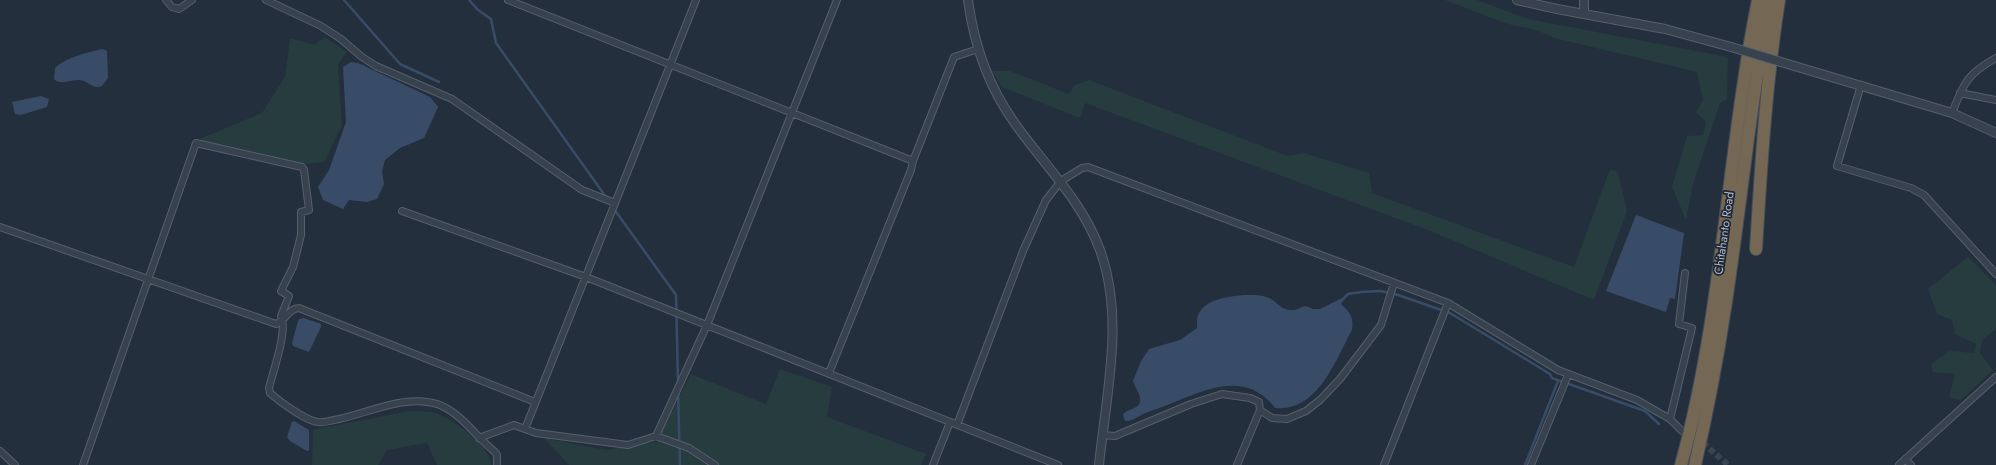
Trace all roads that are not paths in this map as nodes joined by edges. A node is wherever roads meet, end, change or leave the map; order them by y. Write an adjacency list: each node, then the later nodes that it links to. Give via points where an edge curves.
1 (166, 0): 2 (street, via 172,7 180,9)
2 (192, 0)
3 (266, 0): 25 (street, via 321,26 376,66 452,99 582,190)
4 (508, 0): 16 (street)
5 (696, 0): 16 (street)
6 (836, 0): 20 (street)
7 (968, 0): 14 (street)
8 (1517, 0): 13 (street)
9 (1584, 0): 13 (street)
10 (1758, 0): 62 (highway, Chitahanto Road, via 1738,110 1729,201 1713,311 1696,403)
11 (1770, 0): 63 (highway, Chitahanto Road, via 1750,116 1725,309 1709,405)
12 (1779, 0): 28 (highway, via 1768,82)
13 (1584, 13): 17 (street, bridge, via 1665,29)
14 (978, 49): 23 (street, via 954,57); 24 (street, via 987,74 1005,109)
15 (1996, 58): 18 (street, via 1974,71)
16 (670, 64): 20 (street); 25 (street)
17 (1861, 85): 21 (street); 30 (street, via 1837,166 1911,188 1924,195)
18 (1960, 93): 19 (street); 21 (street)
19 (1996, 100)
20 (792, 112): 23 (street); 36 (street)
21 (1952, 113): 22 (street)
22 (1996, 133)
23 (913, 161): 37 (street)
24 (1061, 181): 33 (street, via 1088,167); 44 (street, via 1046,200 1023,251); 47 (street, via 1093,233 1110,289 1112,345)
25 (615, 203): 31 (street)
26 (402, 211): 31 (street)
27 (0, 227): 32 (street)
28 (1756, 249)
29 (1685, 273): 42 (street, via 1679,324 1692,328)
30 (1996, 274)
31 (586, 277): 36 (street); 40 (street)
32 (148, 279): 35 (street, via 276,324); 35 (street, via 196,143 302,167 309,210 301,212 301,235 295,260 281,291 289,296 281,316); 53 (street)
33 (1394, 283): 34 (street); 41 (street, via 1381,325 1340,379 1320,400 1301,413 1287,418 1272,418)
34 (1448, 303): 38 (street); 60 (street)
35 (283, 321): 40 (street, via 291,310 299,308); 49 (street, via 283,333 269,390 306,418 326,422 402,401 430,402 456,414)
36 (707, 325): 37 (street); 48 (street)
37 (829, 373): 43 (street)
38 (1568, 374): 42 (street, via 1637,400); 61 (street)
39 (1996, 377): 51 (street)
40 (535, 402): 45 (street)
41 (1260, 410): 47 (street, via 1259,402 1250,398 1222,394 1191,404 1115,436); 59 (street)
42 (1670, 419): 46 (street)
43 (950, 422): 44 (street); 56 (street)
44 (958, 425): 57 (street)
45 (525, 429): 48 (street, via 536,434 628,445); 49 (street, via 514,425)
46 (1682, 431)
47 (1102, 435): 58 (street)
48 (656, 436): 55 (street, via 689,448)
49 (479, 438): 54 (street, via 497,455)
50 (0, 451): 52 (street)
51 (1905, 459): 64 (street); 65 (street)
52 (15, 465)
53 (83, 465)
54 (497, 465)
55 (716, 465)
56 (933, 465)
57 (1058, 465)
58 (1099, 465)
59 (1237, 465)
60 (1384, 465)
61 (1531, 465)
62 (1681, 465)
63 (1695, 465)
64 (1899, 465)
65 (1911, 465)

